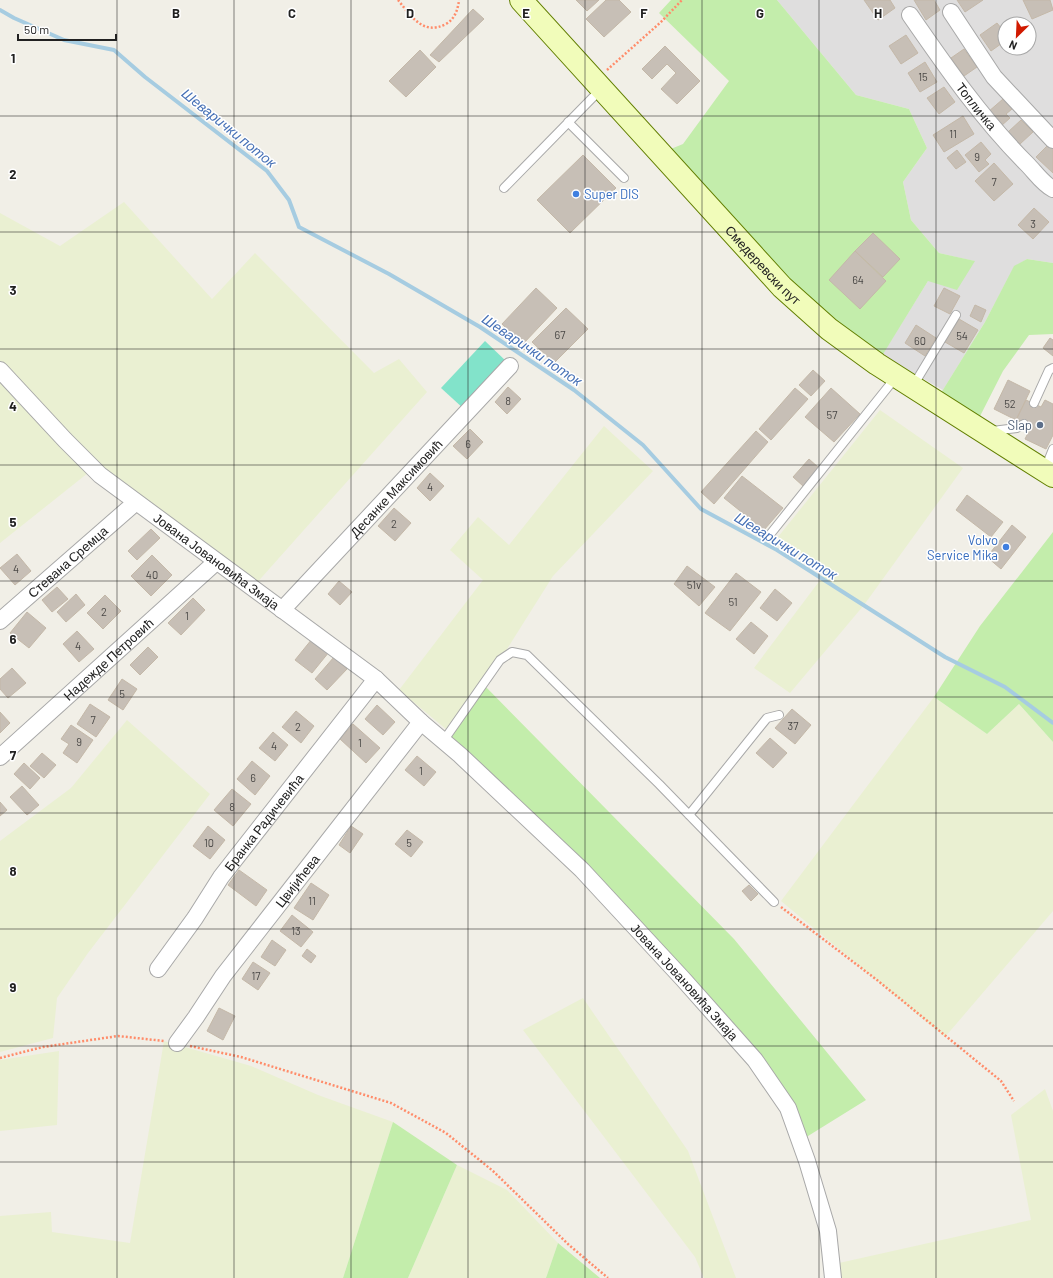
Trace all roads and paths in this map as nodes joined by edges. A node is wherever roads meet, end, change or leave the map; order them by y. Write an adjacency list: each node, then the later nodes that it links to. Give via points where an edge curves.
1 (398, 0): 2 (path, via 413,18 428,28 437,28 450,22 458,9)
2 (459, 0)
3 (520, 0): 7 (main road, Смедеревски пут)
4 (682, 0): 7 (path)
5 (951, 12): 9 (street, via 994,77)
6 (910, 15): 12 (street, Топличка, via 982,115)
7 (598, 85): 8 (lane); 17 (main road, Смедеревски пут, via 782,287 829,329)
8 (568, 122): 10 (lane); 11 (lane)
9 (1053, 140)
10 (624, 178)
11 (504, 188)
12 (1053, 189)
13 (956, 315): 17 (lane)
14 (510, 366): 26 (street, Десанке Максимовић)
15 (1053, 368): 18 (lane, via 1049,370)
16 (0, 370): 23 (street, Јована Јовановића Змаја, via 93,469)
17 (905, 381): 20 (main road, Смедеревски пут); 24 (lane)
18 (1034, 404)
19 (1024, 424): 20 (lane, via 1010,430)
20 (985, 432): 22 (main road, Смедеревски пут)
21 (1053, 449): 22 (lane, via 1049,467)
22 (1053, 474)
23 (135, 503): 25 (street, Јована Јовановића Змаја); 27 (street, Стевана Сремца)
24 (768, 537)
25 (216, 562): 26 (street, Јована Јовановића Змаја); 32 (street, Надежде Петровић)
26 (282, 610): 28 (street, Јована Јовановића Змаја)
27 (0, 621)
28 (376, 679): 30 (street, Јована Јовановића Змаја); 35 (street, Бранка Радичевића, via 221,877)
29 (779, 715): 33 (lane, via 767,718)
30 (421, 722): 31 (street, Јована Јовановића Змаја); 36 (street, Цвијићева, via 223,976)
31 (444, 740): 33 (lane, via 500,660 512,652 522,652); 40 (street, Јована Јовановића Змаја, via 582,870 755,1060 788,1108 828,1231)
32 (0, 757)
33 (689, 815): 34 (lane)
34 (774, 902): 38 (path, via 877,980 1001,1081)
35 (158, 969)
36 (177, 1043): 37 (path, via 118,1036 43,1047); 39 (path, via 241,1058 391,1103 433,1125 493,1170)
37 (0, 1058)
38 (1014, 1100)
39 (608, 1278)
40 (834, 1278)

